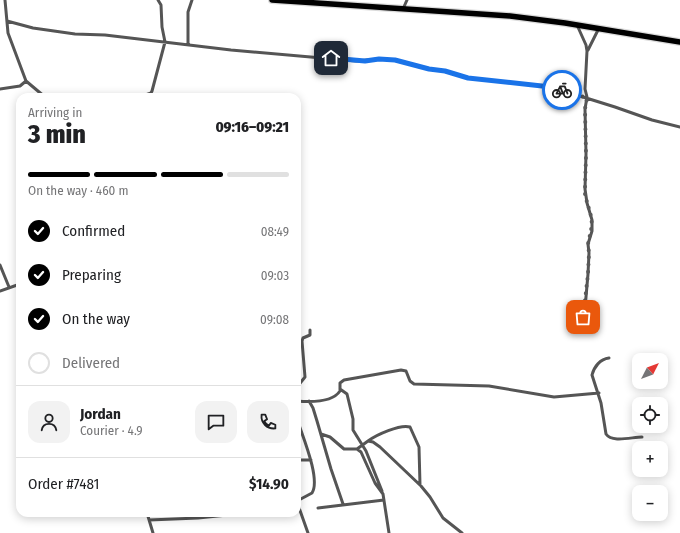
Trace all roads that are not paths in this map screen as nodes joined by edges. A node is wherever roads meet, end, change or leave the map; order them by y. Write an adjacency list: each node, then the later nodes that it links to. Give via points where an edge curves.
1 (5, 0): 7 (street)
2 (158, 0): 10 (street, via 161,5)
3 (192, 0): 12 (street, via 188,12)
4 (272, 0): 6 (highway)
5 (407, 0): 6 (street)
6 (403, 9): 8 (highway, via 492,14)
7 (7, 21): 10 (street, via 68,33); 14 (street, via 10,40)
8 (576, 24): 9 (highway); 13 (street)
9 (599, 28): 11 (highway); 13 (street)
10 (165, 42): 12 (street); 17 (street)
11 (680, 42)
12 (188, 44): 18 (street, via 356,61 395,60 468,78 551,87)
13 (587, 51): 18 (street)
14 (26, 81): 15 (street, via 20,86); 16 (street)
15 (0, 88)
16 (40, 93)
17 (151, 93)
18 (587, 98): 19 (street); 25 (street, via 585,195 592,225 588,244 588,274)
19 (680, 127)
20 (0, 265): 22 (street)
21 (16, 285): 22 (street)
22 (9, 287): 23 (street)
23 (0, 291)
24 (310, 330): 27 (street, via 310,336 303,338 302,341 305,377)
25 (582, 331)
26 (609, 358): 29 (street, via 596,366 593,372)
27 (301, 382)
28 (340, 389): 29 (street, via 340,383 344,380 401,370 406,371 414,384 488,386 554,397); 31 (street, via 338,394 328,399); 36 (street, via 347,394 353,430)
29 (599, 393): 34 (street, via 608,437)
30 (301, 401): 31 (street)
31 (309, 401): 33 (street)
32 (301, 431): 39 (street)
33 (320, 434): 37 (street, via 330,437 344,449); 44 (street)
34 (642, 437)
35 (368, 441): 36 (street); 40 (street, via 380,447); 40 (street, via 405,426 410,427 419,448)
36 (362, 445): 37 (street); 41 (street)
37 (357, 449): 41 (street)
38 (301, 460): 39 (street)
39 (311, 460): 42 (street, via 314,491)
40 (420, 485): 53 (street, via 443,518)
41 (382, 493): 43 (street)
42 (301, 499)
43 (384, 500): 44 (street); 52 (street)
44 (343, 504): 45 (street)
45 (318, 508)
46 (301, 513): 51 (street)
47 (148, 517): 49 (street)
48 (205, 517): 49 (street)
49 (149, 520): 50 (street)
50 (152, 533)
51 (308, 533)
52 (389, 533)
53 (462, 533)

